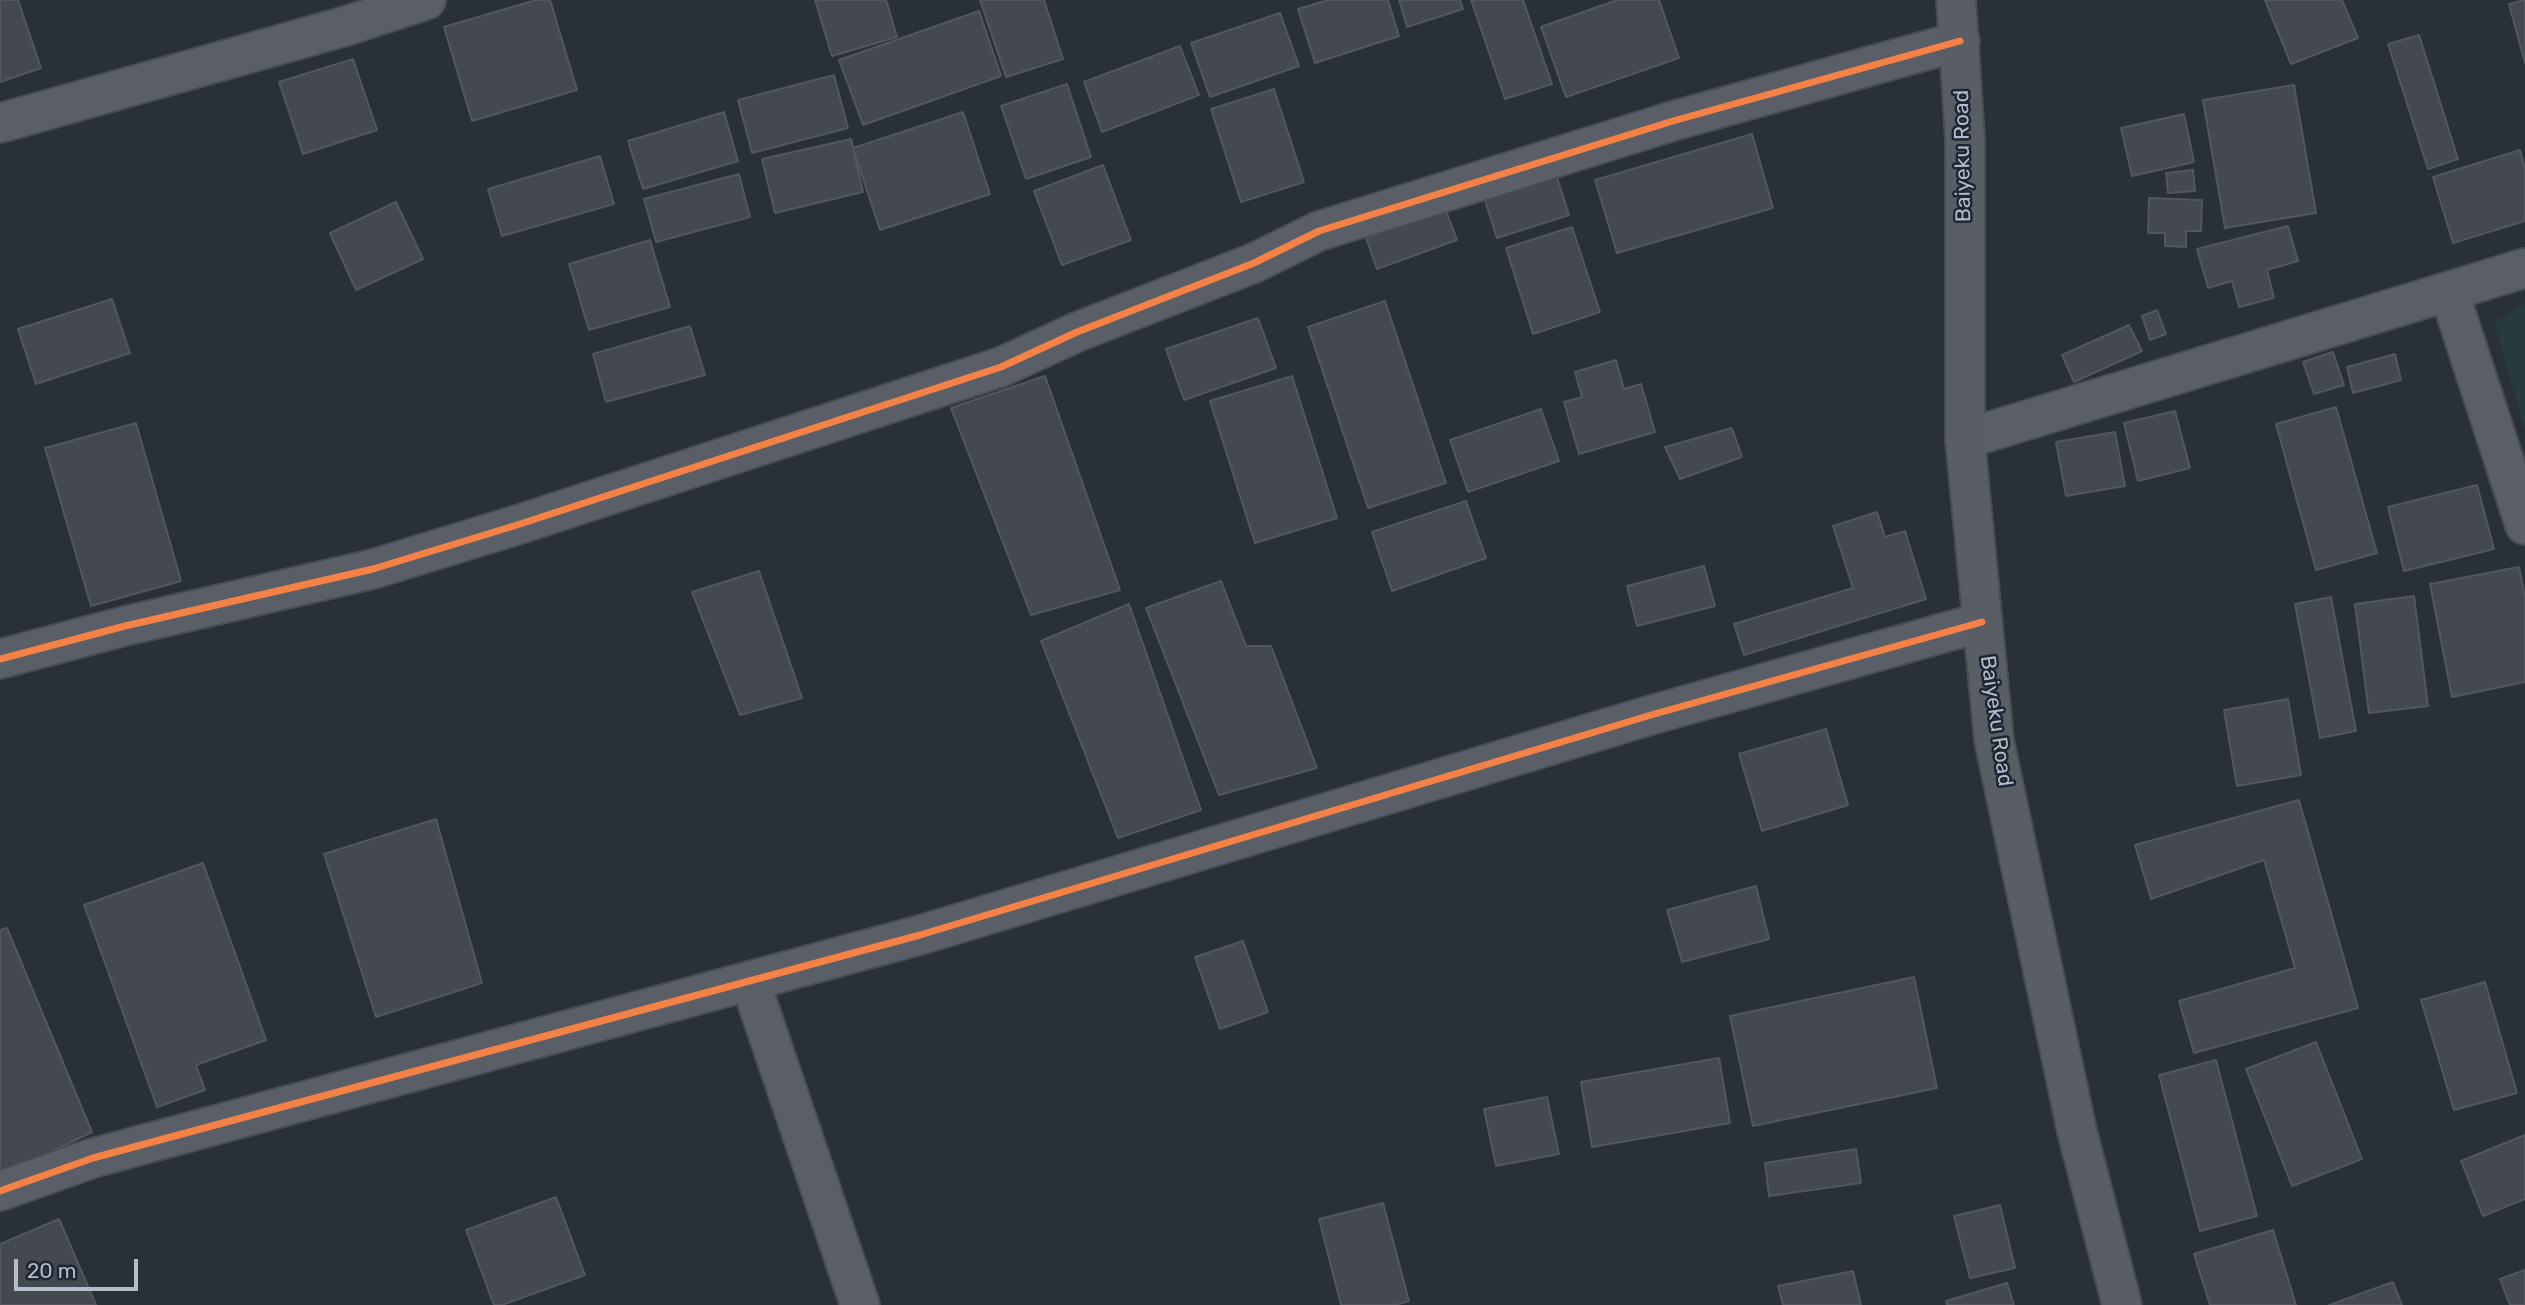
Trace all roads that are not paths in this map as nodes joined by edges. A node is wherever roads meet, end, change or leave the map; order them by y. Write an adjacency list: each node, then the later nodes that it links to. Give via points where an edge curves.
1 (426, 0): 4 (street)
2 (1956, 0): 3 (main road, Baiyeku Road)
3 (1960, 41): 7 (main road, Baiyeku Road, via 1965,139); 10 (street, via 1673,121 1319,231 1254,263 1077,332 1002,367 517,525 373,569)
4 (0, 122)
5 (2525, 268): 6 (street)
6 (2449, 292): 7 (street); 8 (street)
7 (1965, 439): 9 (main road, Baiyeku Road)
8 (2525, 525)
9 (1982, 622): 11 (street); 14 (main road, Baiyeku Road, via 1994,740 2077,1131)
10 (0, 659)
11 (750, 981): 12 (street, via 93,1158); 13 (street)
12 (0, 1191)
13 (860, 1305)
14 (2122, 1305)

